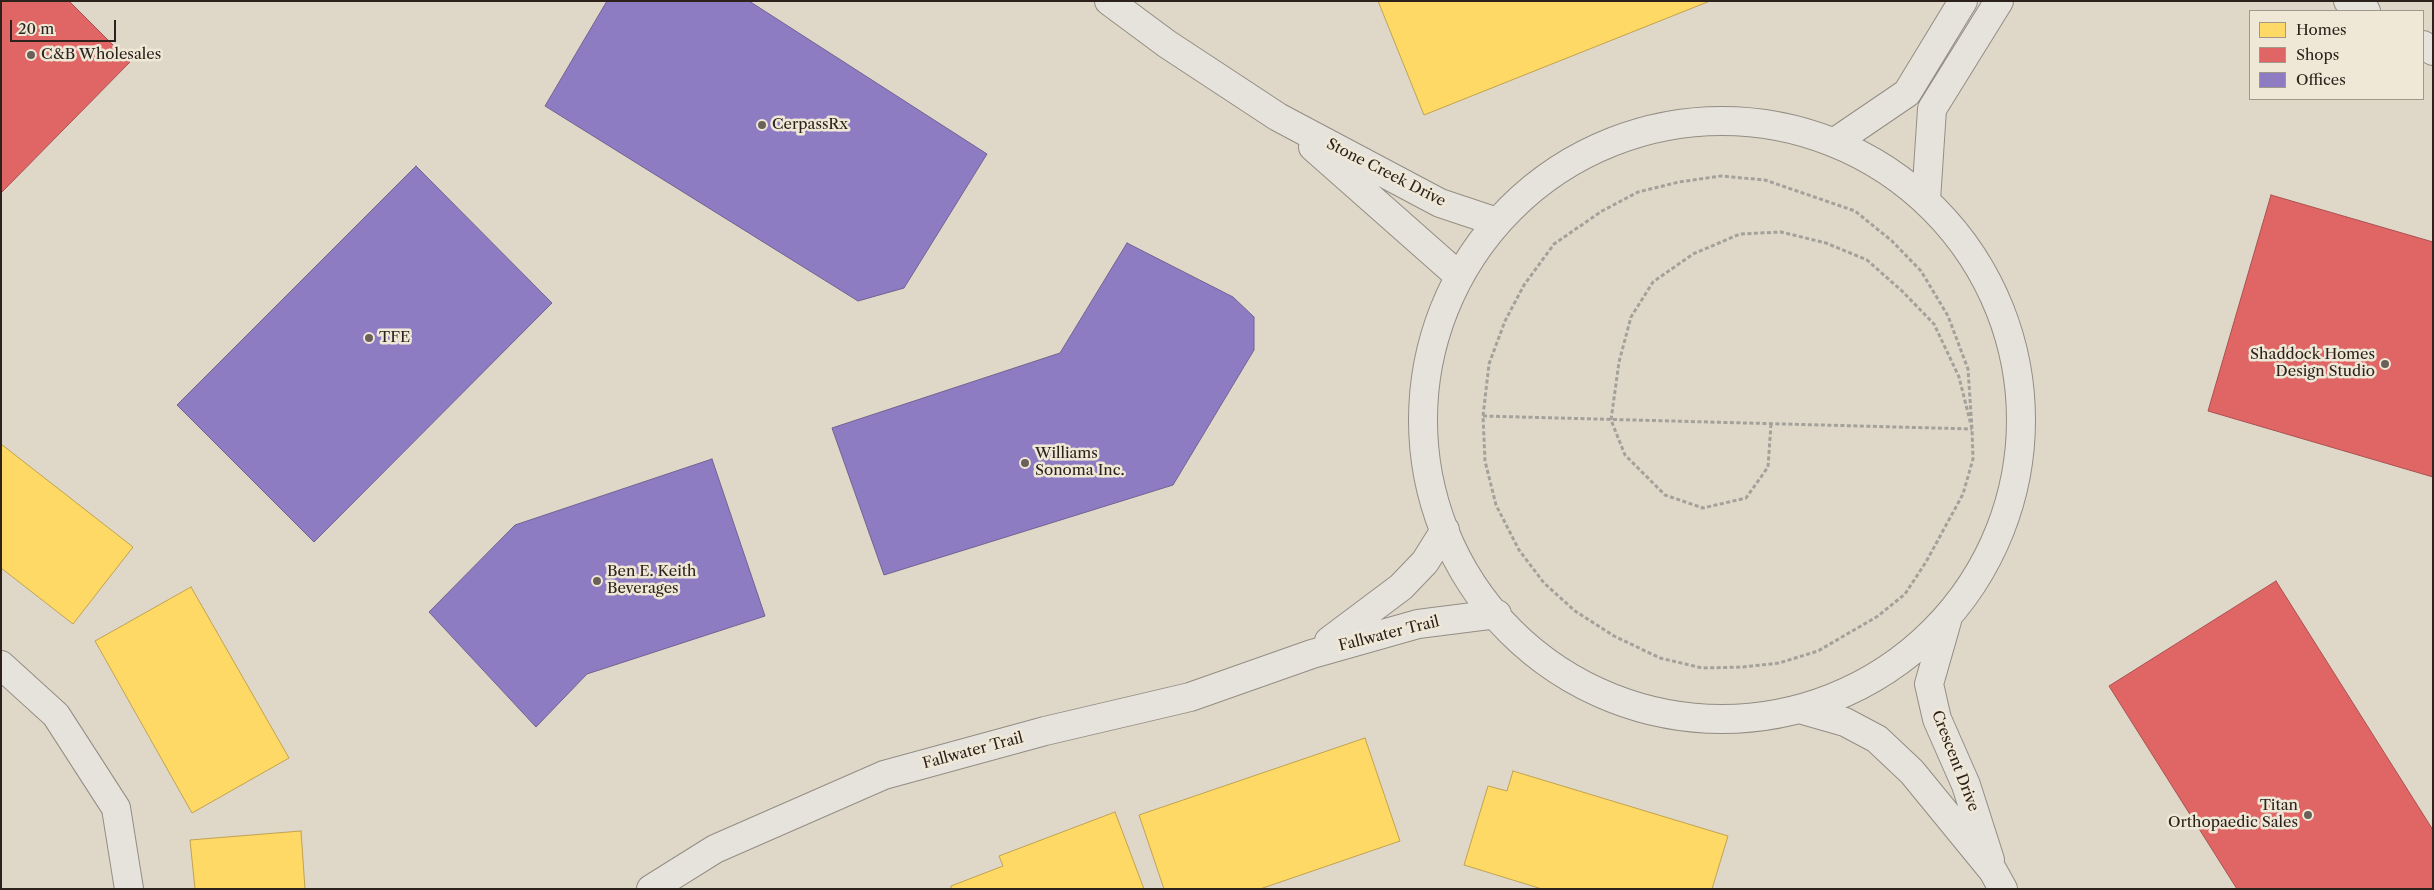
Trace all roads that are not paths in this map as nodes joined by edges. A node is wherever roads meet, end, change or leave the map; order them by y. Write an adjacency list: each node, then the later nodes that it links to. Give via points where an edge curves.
1 (1109, 1): 6 (street, Stone Creek Drive, via 1167,44)
2 (1963, 1): 7 (street, via 1907,93)
3 (2000, 1): 8 (street, via 1932,109)
4 (2348, 1): 5 (street)
5 (2364, 10)
6 (1278, 117): 9 (street, Stone Creek Drive, via 1440,203); 10 (street, Stone Creek Drive)
7 (1835, 142): 8 (street, via 1883,167); 9 (street, via 1770,123 1702,120 1636,132 1574,158 1519,198)
8 (1926, 200): 13 (street, via 1984,273 2016,361 2021,454 1997,543)
9 (1497, 222): 10 (street, via 1474,248)
10 (1459, 276): 11 (street, via 1443,309 1426,375 1423,443 1436,510)
11 (1445, 530): 12 (street, via 1464,572); 14 (street, Fallwater Trail, via 1425,562 1401,587)
12 (1497, 614): 14 (street, Fallwater Trail, via 1418,624); 16 (street, via 1512,634 1575,681 1647,711 1725,721)
13 (1946, 621): 16 (street, via 1875,680); 17 (street, Crescent Drive, via 1929,684 1937,719 1966,785)
14 (1312, 654): 19 (street, Fallwater Trail, via 1190,696 884,775 715,849)
15 (1, 664): 18 (street, via 56,714 116,808)
16 (1803, 710): 17 (street, Crescent Drive, via 1845,722 1877,739 1912,772)
17 (1998, 880)
18 (129, 889)
19 (651, 889)

